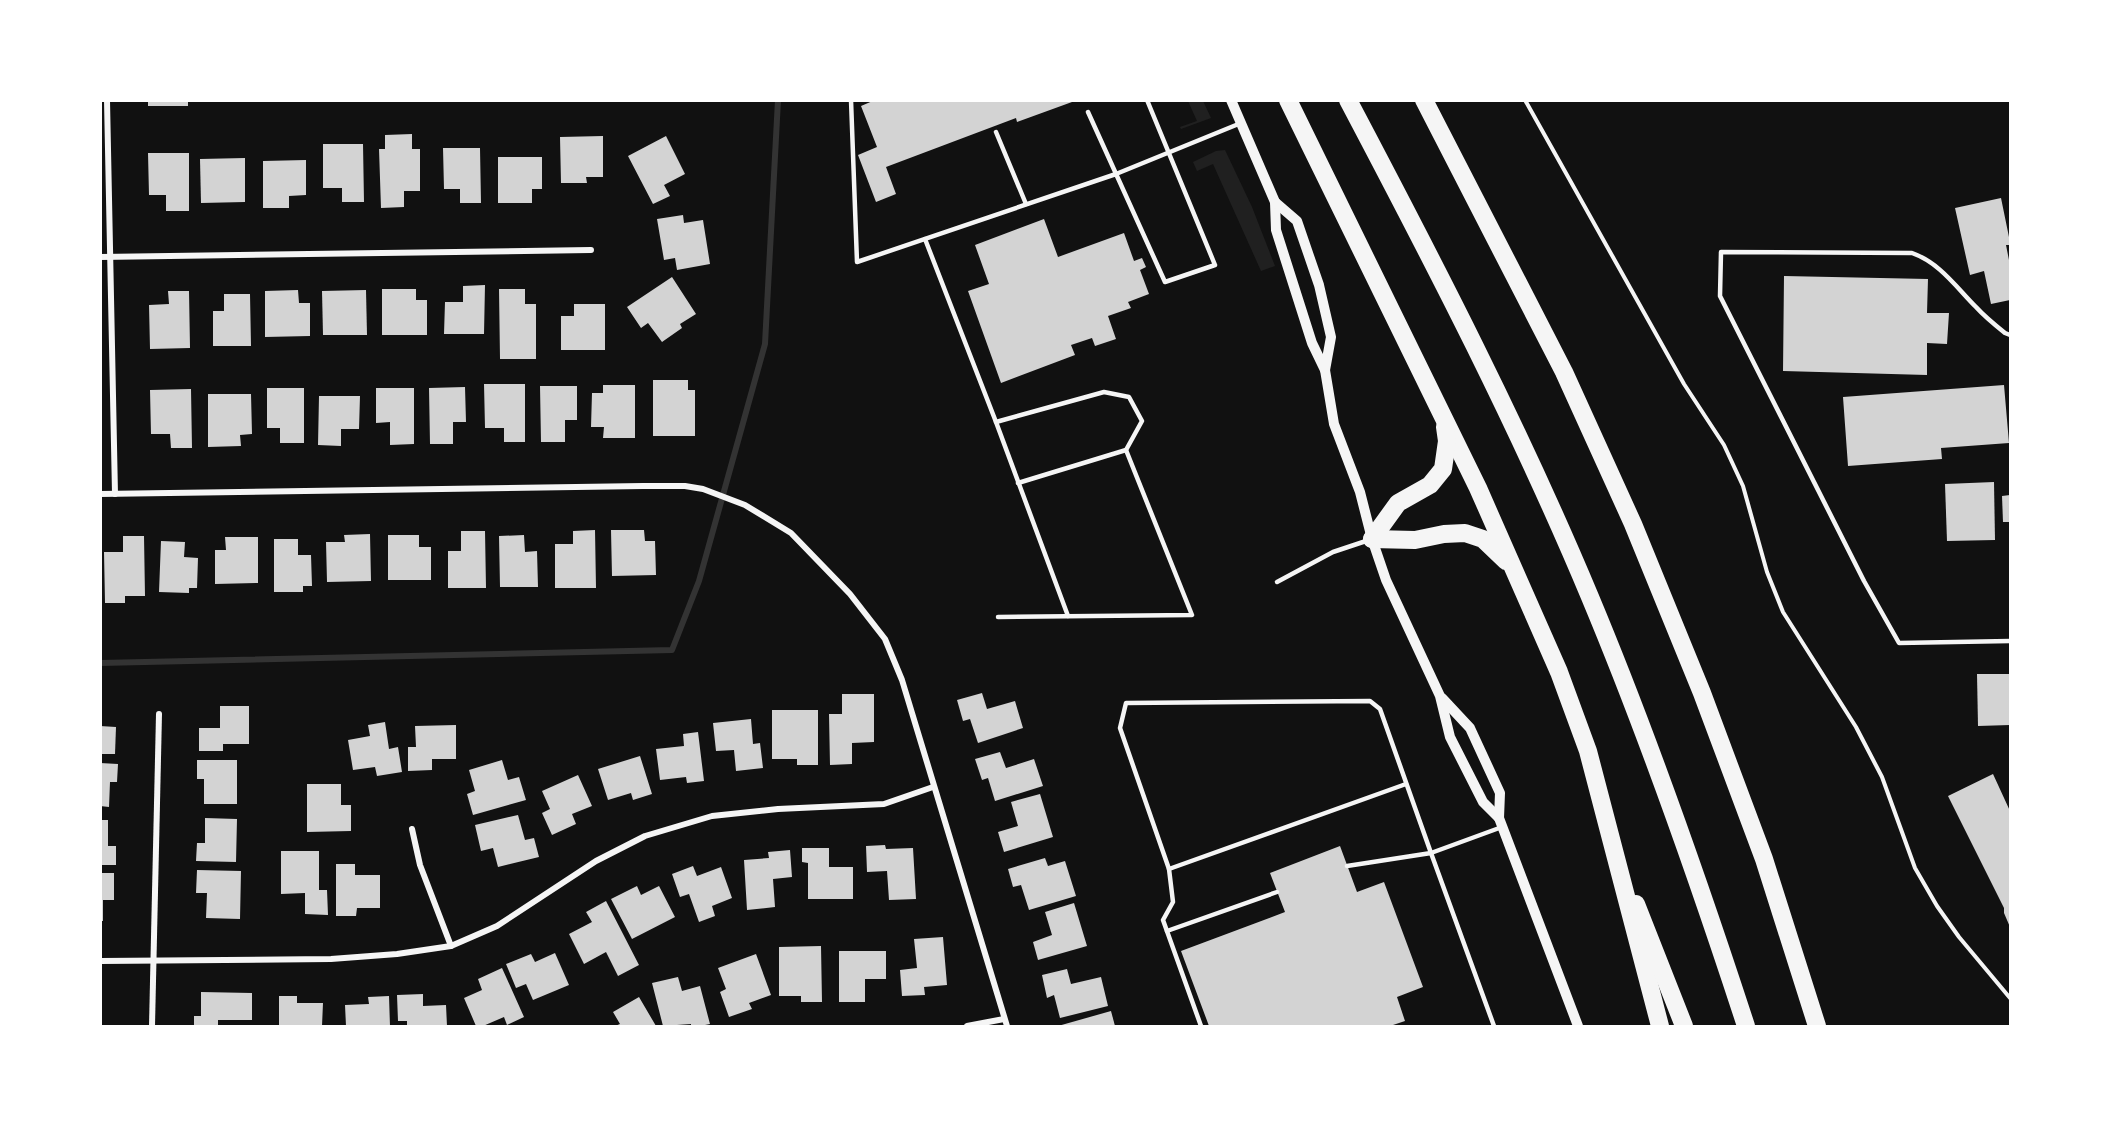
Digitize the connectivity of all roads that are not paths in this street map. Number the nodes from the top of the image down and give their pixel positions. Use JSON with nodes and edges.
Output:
{"nodes":[{"id":1,"x":107,"y":100,"type":"edge"},
{"id":2,"x":851,"y":100,"type":"edge"},
{"id":3,"x":1147,"y":100,"type":"edge"},
{"id":4,"x":1231,"y":100,"type":"edge"},
{"id":5,"x":1288,"y":100,"type":"edge"},
{"id":6,"x":1348,"y":100,"type":"edge"},
{"id":7,"x":1424,"y":100,"type":"edge"},
{"id":8,"x":1088,"y":112,"type":"dead end"},
{"id":9,"x":1241,"y":123,"type":"junction"},
{"id":10,"x":996,"y":132,"type":"dead end"},
{"id":11,"x":1169,"y":153,"type":"junction"},
{"id":12,"x":1116,"y":174,"type":"junction"},
{"id":13,"x":1275,"y":202,"type":"junction"},
{"id":14,"x":1026,"y":204,"type":"junction"},
{"id":15,"x":925,"y":239,"type":"junction"},
{"id":16,"x":591,"y":250,"type":"dead end"},
{"id":17,"x":100,"y":257,"type":"edge"},
{"id":18,"x":110,"y":257,"type":"junction"},
{"id":19,"x":2010,"y":335,"type":"edge"},
{"id":20,"x":1325,"y":370,"type":"junction"},
{"id":21,"x":1442,"y":412,"type":"junction"},
{"id":22,"x":996,"y":422,"type":"junction"},
{"id":23,"x":1126,"y":450,"type":"junction"},
{"id":24,"x":1018,"y":483,"type":"junction"},
{"id":25,"x":100,"y":494,"type":"edge"},
{"id":26,"x":115,"y":494,"type":"junction"},
{"id":27,"x":1372,"y":539,"type":"junction"},
{"id":28,"x":1514,"y":568,"type":"junction"},
{"id":29,"x":1277,"y":582,"type":"dead end"},
{"id":30,"x":1068,"y":616,"type":"junction"},
{"id":31,"x":998,"y":617,"type":"dead end"},
{"id":32,"x":2010,"y":641,"type":"edge"},
{"id":33,"x":1440,"y":696,"type":"junction"},
{"id":34,"x":159,"y":714,"type":"dead end"},
{"id":35,"x":1406,"y":784,"type":"junction"},
{"id":36,"x":933,"y":787,"type":"junction"},
{"id":37,"x":1501,"y":822,"type":"junction"},
{"id":38,"x":412,"y":829,"type":"dead end"},
{"id":39,"x":1612,"y":847,"type":"junction"},
{"id":40,"x":1431,"y":852,"type":"junction"},
{"id":41,"x":1347,"y":866,"type":"dead end"},
{"id":42,"x":1169,"y":869,"type":"junction"},
{"id":43,"x":1277,"y":892,"type":"dead end"},
{"id":44,"x":1167,"y":931,"type":"junction"},
{"id":45,"x":451,"y":945,"type":"junction"},
{"id":46,"x":152,"y":960,"type":"junction"},
{"id":47,"x":100,"y":961,"type":"edge"},
{"id":48,"x":1004,"y":1018,"type":"junction"},
{"id":49,"x":152,"y":1026,"type":"edge"},
{"id":50,"x":967,"y":1026,"type":"edge"},
{"id":51,"x":1007,"y":1026,"type":"edge"},
{"id":52,"x":1201,"y":1026,"type":"edge"},
{"id":53,"x":1494,"y":1026,"type":"edge"},
{"id":54,"x":1578,"y":1026,"type":"edge"},
{"id":55,"x":1660,"y":1026,"type":"edge"},
{"id":56,"x":1684,"y":1026,"type":"edge"},
{"id":57,"x":1746,"y":1026,"type":"edge"},
{"id":58,"x":1817,"y":1026,"type":"edge"}],
"edges":[{"from":1,"to":18,"type":"street"},
{"from":2,"to":15,"type":"lane"},
{"from":3,"to":11,"type":"lane"},
{"from":4,"to":9,"type":"street"},
{"from":5,"to":21,"type":"highway"},
{"from":6,"to":57,"type":"highway"},
{"from":7,"to":58,"type":"highway"},
{"from":8,"to":12,"type":"lane"},
{"from":9,"to":11,"type":"lane"},
{"from":9,"to":13,"type":"street"},
{"from":10,"to":14,"type":"lane"},
{"from":11,"to":12,"type":"lane"},
{"from":11,"to":12,"type":"lane"},
{"from":12,"to":14,"type":"lane"},
{"from":13,"to":20,"type":"street"},
{"from":13,"to":20,"type":"street"},
{"from":14,"to":15,"type":"lane"},
{"from":15,"to":22,"type":"lane"},
{"from":16,"to":18,"type":"street"},
{"from":17,"to":18,"type":"street"},
{"from":18,"to":26,"type":"street"},
{"from":19,"to":32,"type":"lane"},
{"from":20,"to":27,"type":"street"},
{"from":21,"to":27,"type":"highway"},
{"from":21,"to":28,"type":"highway"},
{"from":22,"to":23,"type":"lane"},
{"from":22,"to":24,"type":"lane"},
{"from":23,"to":24,"type":"lane"},
{"from":23,"to":30,"type":"lane"},
{"from":24,"to":30,"type":"lane"},
{"from":25,"to":26,"type":"street"},
{"from":26,"to":36,"type":"street"},
{"from":27,"to":28,"type":"highway"},
{"from":27,"to":29,"type":"lane"},
{"from":27,"to":33,"type":"street"},
{"from":28,"to":39,"type":"highway"},
{"from":30,"to":31,"type":"lane"},
{"from":33,"to":37,"type":"street"},
{"from":33,"to":37,"type":"street"},
{"from":34,"to":46,"type":"street"},
{"from":35,"to":40,"type":"lane"},
{"from":35,"to":42,"type":"lane"},
{"from":35,"to":42,"type":"lane"},
{"from":36,"to":45,"type":"street"},
{"from":36,"to":48,"type":"street"},
{"from":37,"to":40,"type":"lane"},
{"from":37,"to":54,"type":"street"},
{"from":38,"to":45,"type":"street"},
{"from":39,"to":55,"type":"highway"},
{"from":39,"to":56,"type":"highway"},
{"from":40,"to":41,"type":"lane"},
{"from":40,"to":53,"type":"lane"},
{"from":42,"to":44,"type":"lane"},
{"from":43,"to":44,"type":"lane"},
{"from":44,"to":52,"type":"lane"},
{"from":45,"to":46,"type":"street"},
{"from":46,"to":47,"type":"street"},
{"from":46,"to":49,"type":"street"},
{"from":48,"to":50,"type":"street"},
{"from":48,"to":51,"type":"street"}]}
